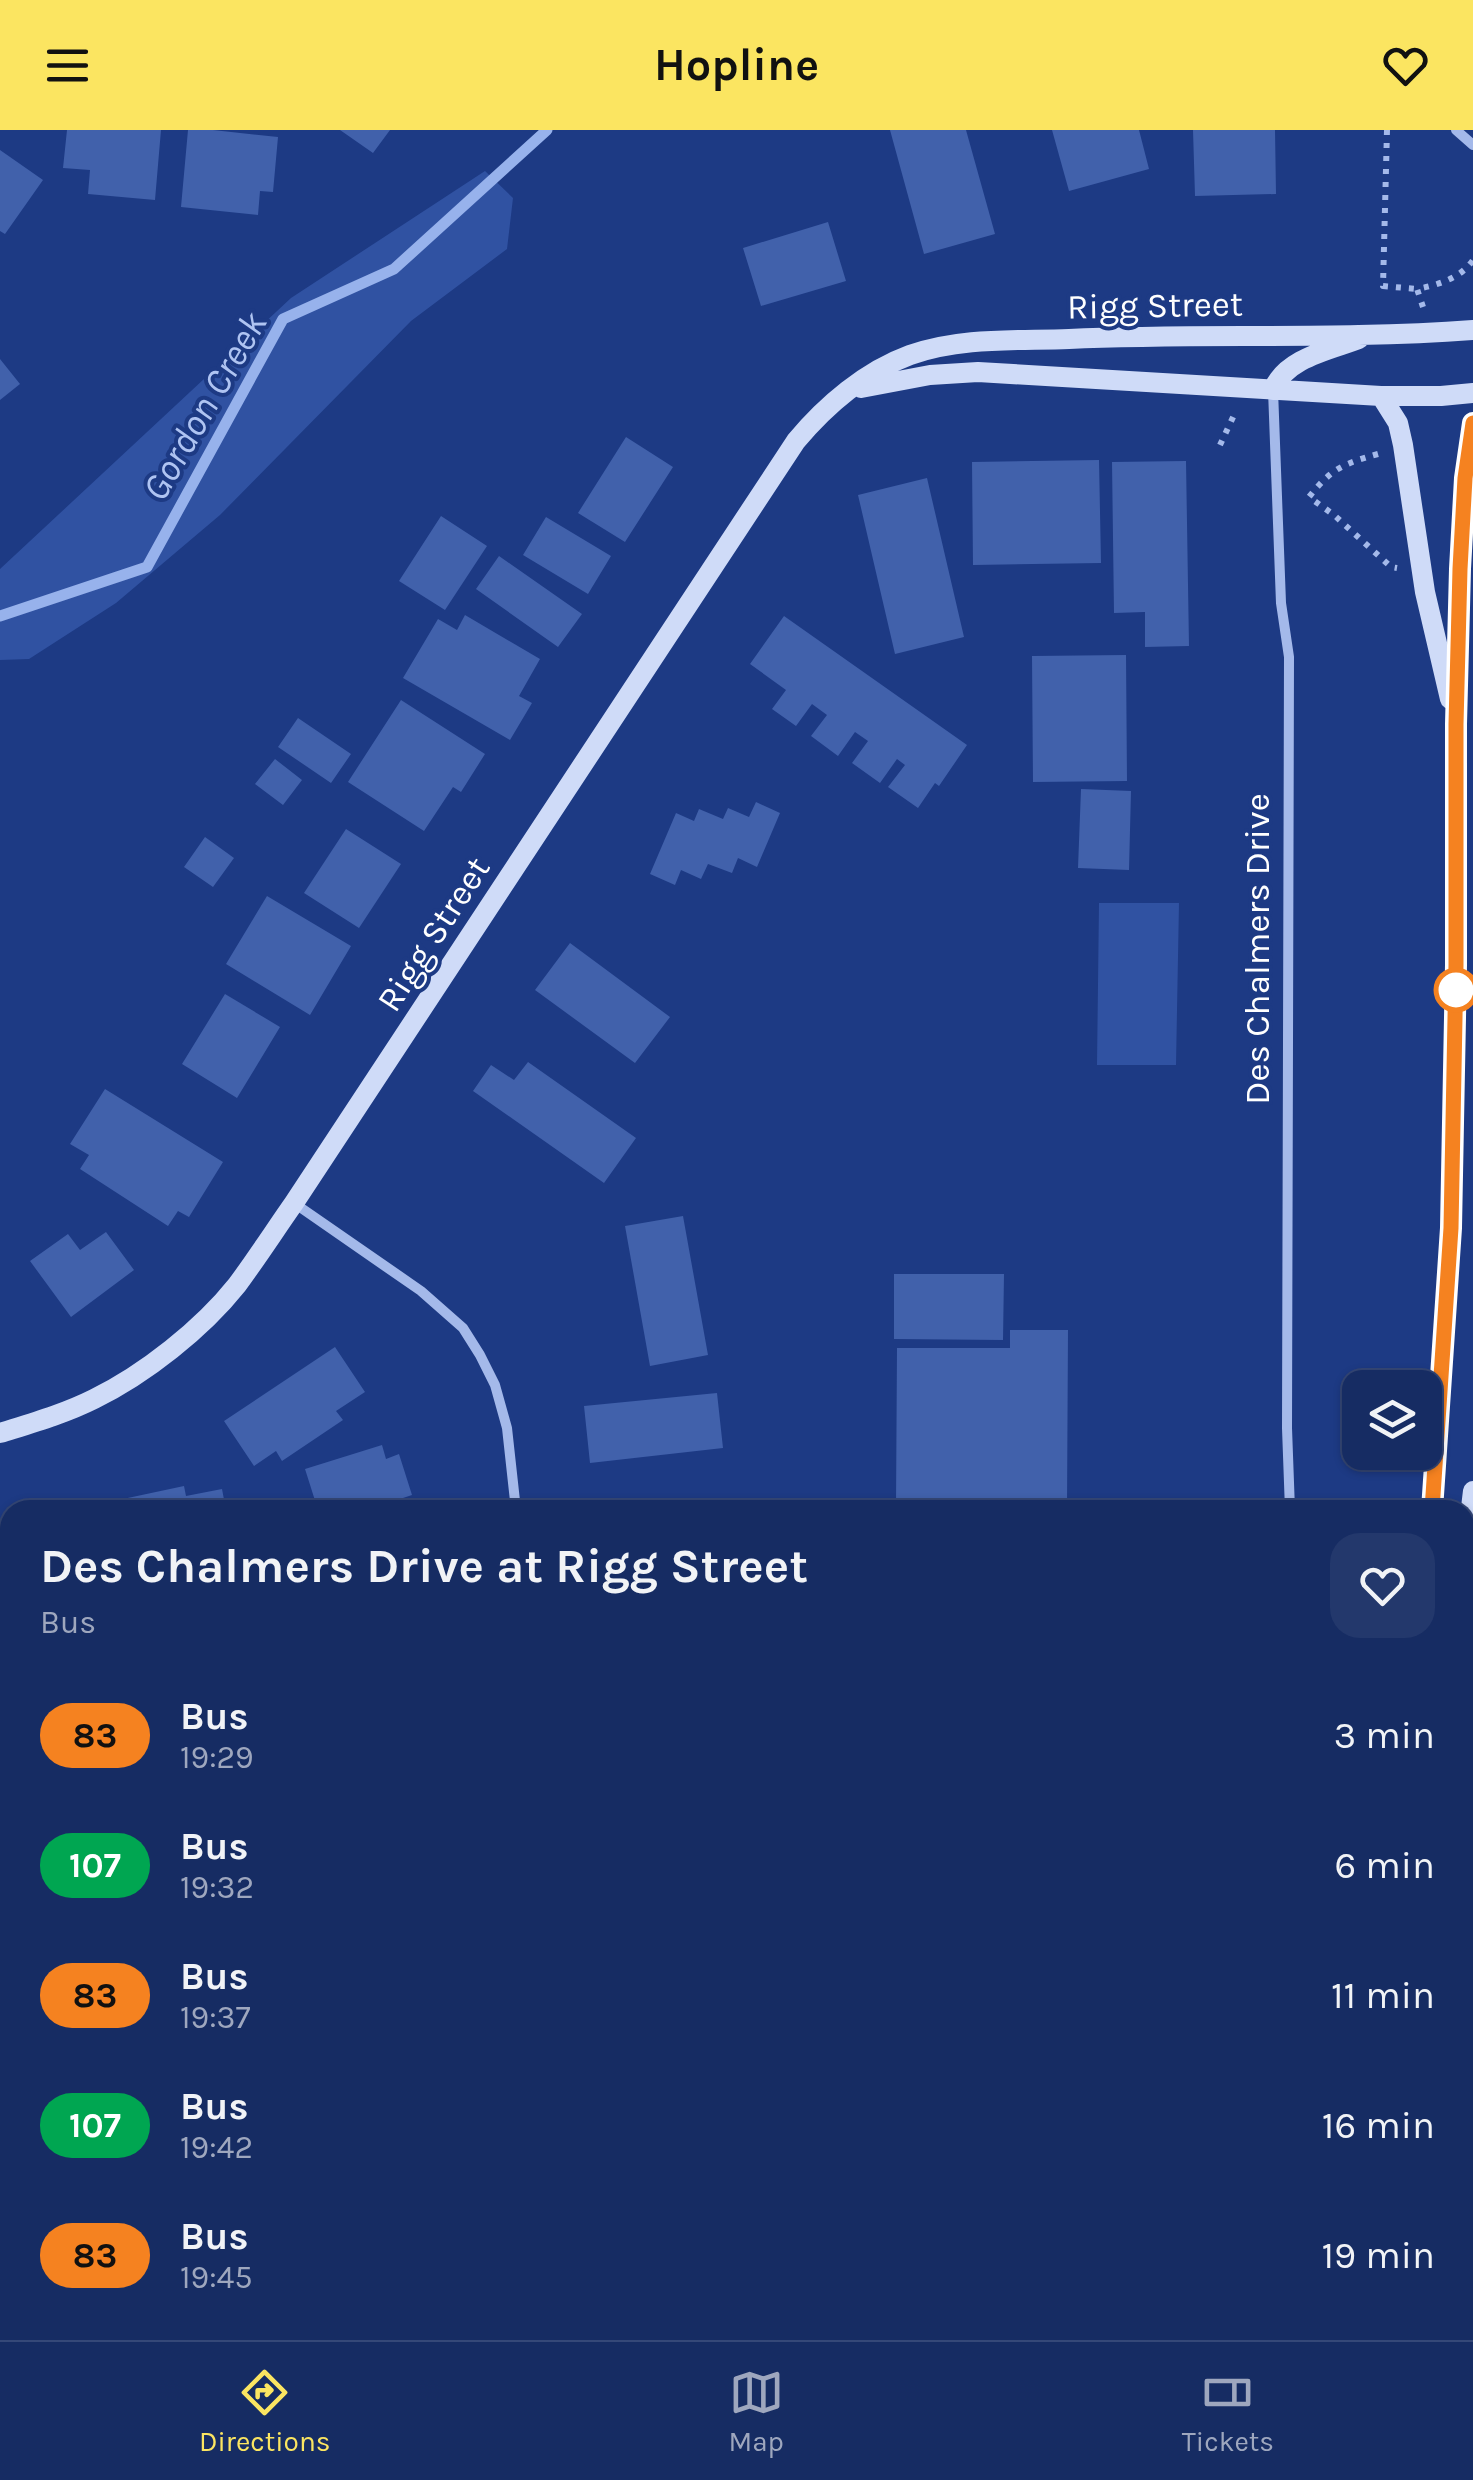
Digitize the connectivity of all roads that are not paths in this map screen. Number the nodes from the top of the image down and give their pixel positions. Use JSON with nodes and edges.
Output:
{"nodes":[{"id":1,"x":1456,"y":130,"type":"edge"},
{"id":2,"x":1473,"y":146,"type":"edge"},
{"id":3,"x":1473,"y":330,"type":"edge"},
{"id":4,"x":1372,"y":334,"type":"junction"},
{"id":5,"x":1040,"y":339,"type":"junction"},
{"id":6,"x":1040,"y":375,"type":"junction"},
{"id":7,"x":1274,"y":390,"type":"junction"},
{"id":8,"x":849,"y":391,"type":"junction"},
{"id":9,"x":1473,"y":392,"type":"edge"},
{"id":10,"x":1382,"y":396,"type":"junction"},
{"id":11,"x":1473,"y":423,"type":"edge"},
{"id":12,"x":1456,"y":724,"type":"junction"},
{"id":13,"x":294,"y":1203,"type":"junction"},
{"id":14,"x":0,"y":1432,"type":"edge"},
{"id":15,"x":515,"y":1500,"type":"edge"},
{"id":16,"x":1290,"y":1500,"type":"edge"},
{"id":17,"x":1433,"y":1500,"type":"edge"}],
"edges":[{"from":1,"to":2,"type":"street"},
{"from":3,"to":4,"type":"street","name":"Rigg Street"},
{"from":4,"to":5,"type":"street","name":"Rigg Street"},
{"from":4,"to":7,"type":"street"},
{"from":5,"to":6,"type":"street"},
{"from":5,"to":8,"type":"street","name":"Rigg Street"},
{"from":6,"to":7,"type":"street","name":"Rigg Street"},
{"from":6,"to":8,"type":"street","name":"Rigg Street"},
{"from":7,"to":10,"type":"street","name":"Rigg Street"},
{"from":7,"to":16,"type":"street","name":"Des Chalmers Drive"},
{"from":8,"to":13,"type":"street","name":"Rigg Street"},
{"from":9,"to":10,"type":"street","name":"Rigg Street"},
{"from":10,"to":12,"type":"street"},
{"from":11,"to":12,"type":"street"},
{"from":12,"to":17,"type":"street"},
{"from":13,"to":14,"type":"street","name":"Rigg Street"},
{"from":13,"to":15,"type":"street"}]}
